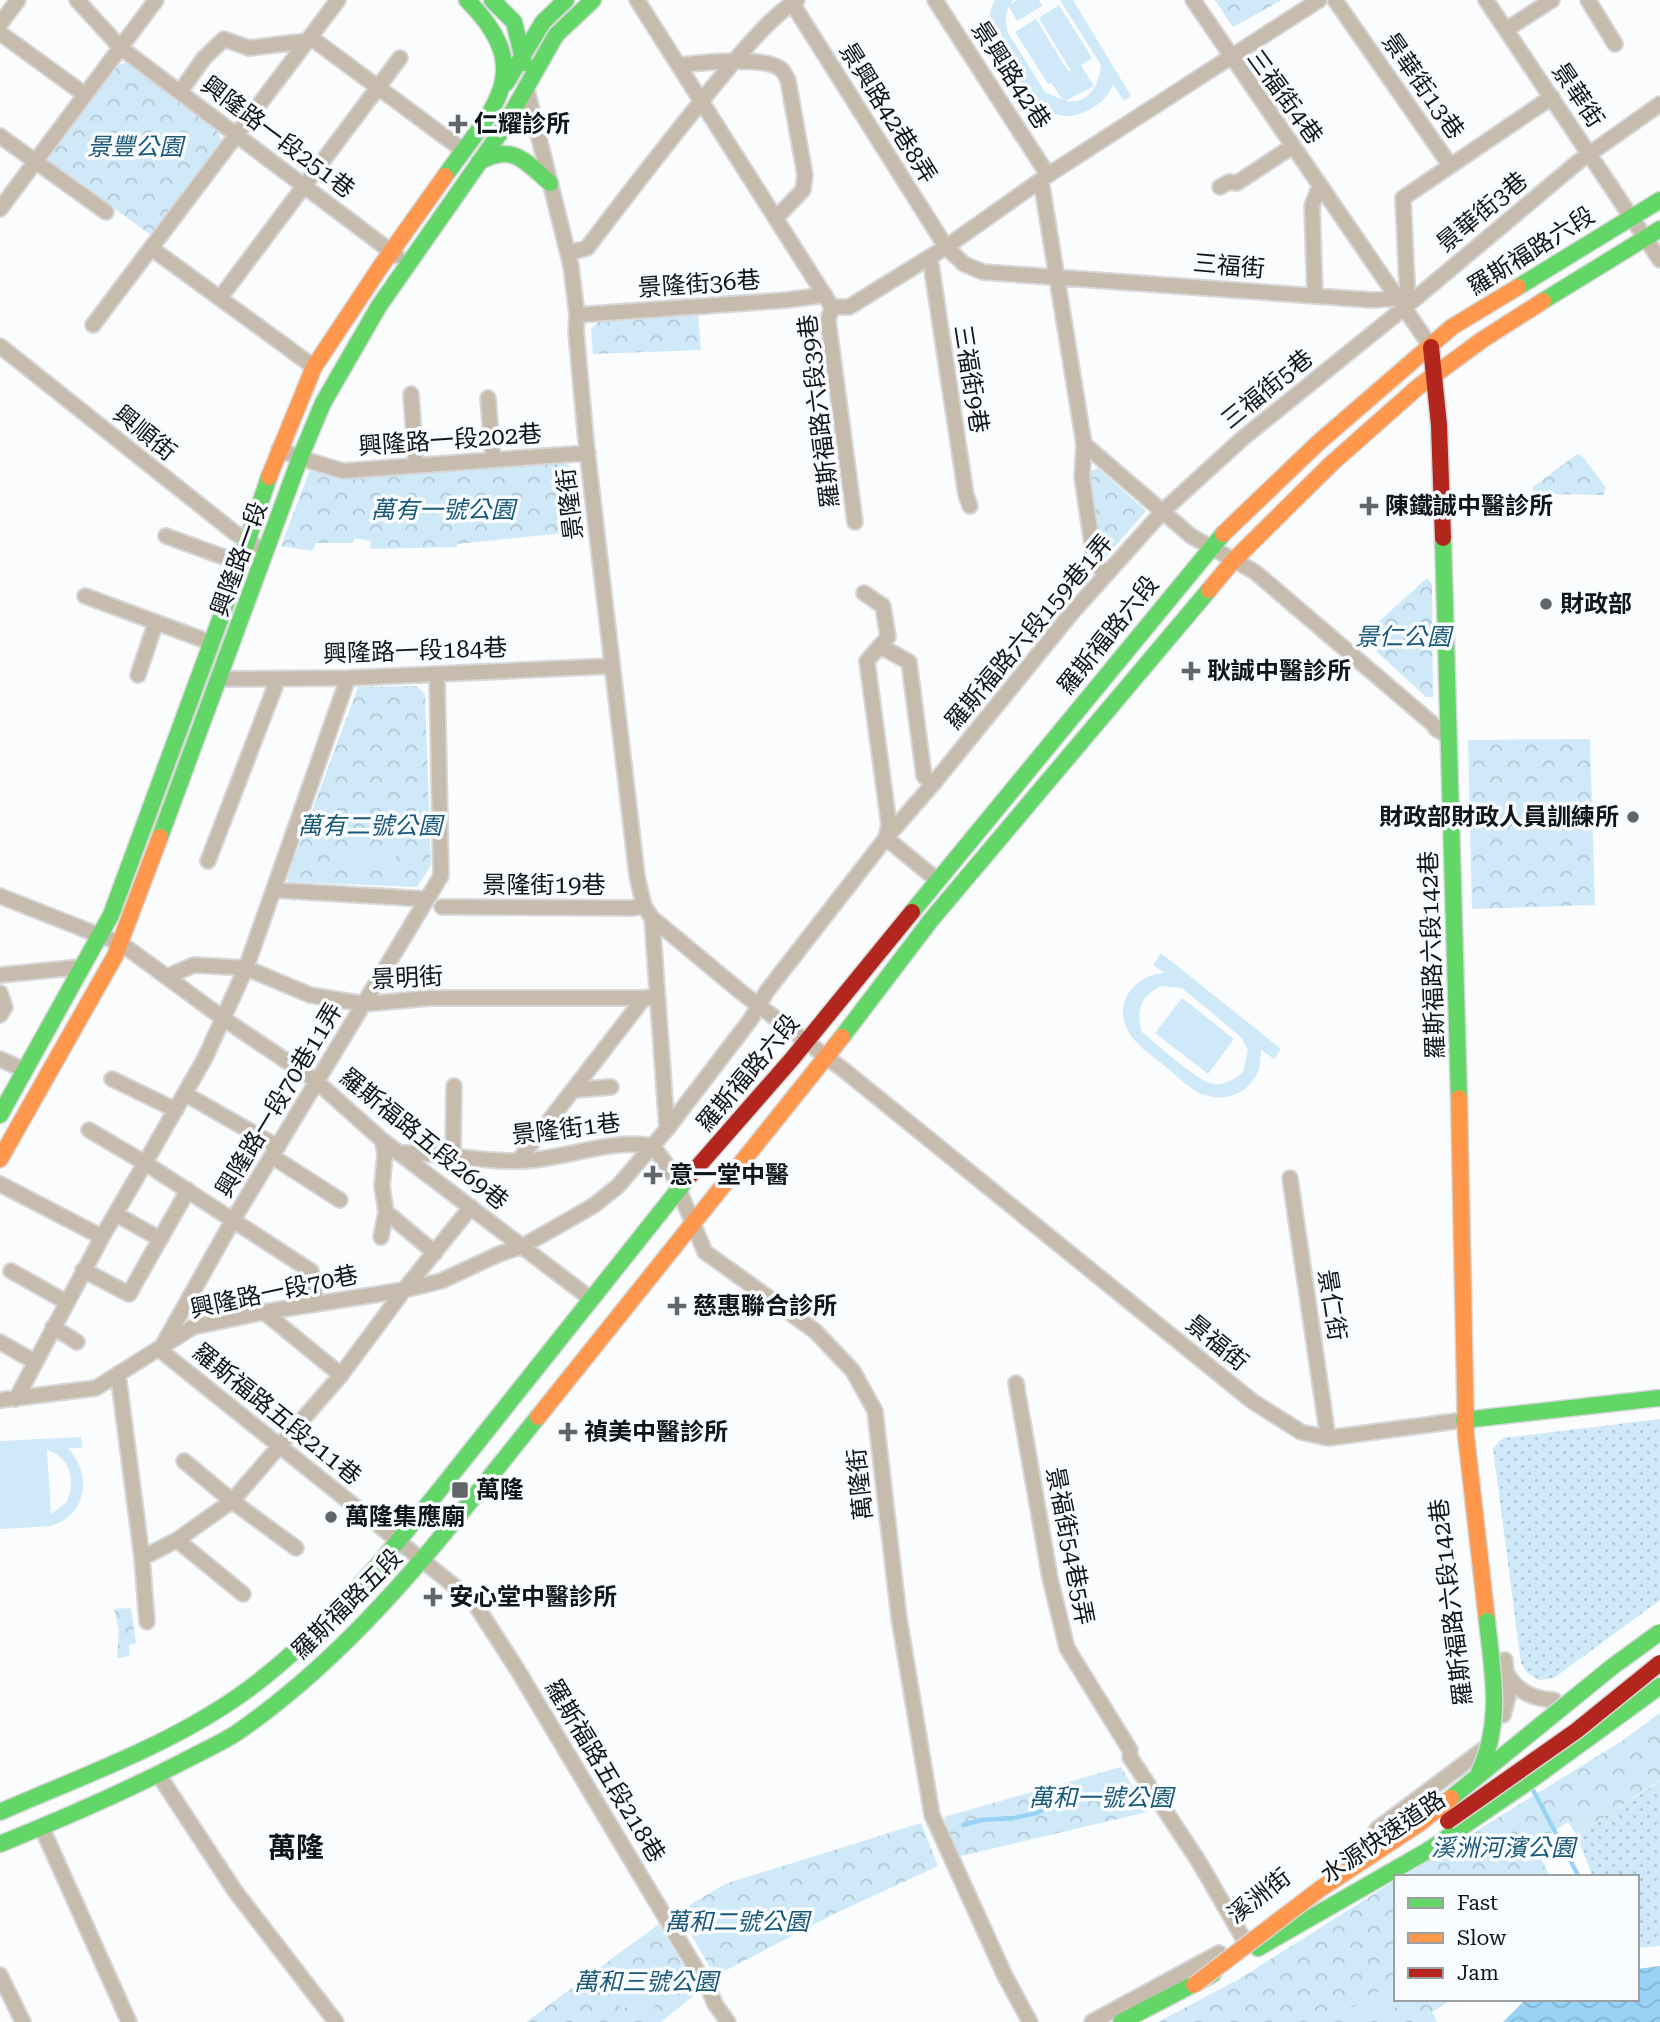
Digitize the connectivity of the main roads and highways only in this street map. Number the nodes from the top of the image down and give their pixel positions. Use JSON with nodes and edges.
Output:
{"nodes":[{"id":1,"x":467,"y":0,"type":"edge"},
{"id":2,"x":492,"y":0,"type":"edge"},
{"id":3,"x":566,"y":0,"type":"edge"},
{"id":4,"x":593,"y":0,"type":"edge"},
{"id":5,"x":515,"y":59,"type":"junction"},
{"id":6,"x":526,"y":86,"type":"junction"},
{"id":7,"x":477,"y":163,"type":"junction"},
{"id":8,"x":550,"y":183,"type":"road end"},
{"id":9,"x":1660,"y":200,"type":"edge"},
{"id":10,"x":1653,"y":233,"type":"edge"},
{"id":11,"x":1431,"y":347,"type":"junction"},
{"id":12,"x":1436,"y":373,"type":"junction"},
{"id":13,"x":0,"y":1115,"type":"edge"},
{"id":14,"x":0,"y":1159,"type":"edge"},
{"id":15,"x":678,"y":1192,"type":"joint"},
{"id":16,"x":693,"y":1225,"type":"joint"},
{"id":17,"x":1660,"y":1398,"type":"edge"},
{"id":18,"x":1465,"y":1428,"type":"junction"},
{"id":19,"x":1660,"y":1632,"type":"edge"},
{"id":20,"x":1660,"y":1663,"type":"edge"},
{"id":21,"x":1660,"y":1686,"type":"edge"},
{"id":22,"x":0,"y":1812,"type":"edge"},
{"id":23,"x":1436,"y":1829,"type":"junction"},
{"id":24,"x":0,"y":1844,"type":"edge"},
{"id":25,"x":1194,"y":1985,"type":"junction"},
{"id":26,"x":1113,"y":2022,"type":"edge"},
{"id":27,"x":1121,"y":2022,"type":"edge"}],
"edges":[{"from":1,"to":5,"type":"main road"},
{"from":2,"to":5,"type":"main road","name":"興隆路一段"},
{"from":3,"to":5,"type":"main road"},
{"from":4,"to":6,"type":"main road","name":"興隆路一段"},
{"from":5,"to":6,"type":"main road"},
{"from":5,"to":13,"type":"main road","name":"興隆路一段"},
{"from":6,"to":7,"type":"main road","name":"興隆路一段"},
{"from":7,"to":8,"type":"main road"},
{"from":7,"to":14,"type":"main road","name":"興隆路一段"},
{"from":9,"to":11,"type":"main road","name":"羅斯福路六段"},
{"from":10,"to":12,"type":"main road","name":"羅斯福路六段"},
{"from":11,"to":12,"type":"main road","name":"羅斯福路六段142巷"},
{"from":11,"to":15,"type":"main road","name":"羅斯福路六段"},
{"from":12,"to":16,"type":"main road","name":"羅斯福路六段"},
{"from":12,"to":18,"type":"main road","name":"羅斯福路六段142巷"},
{"from":15,"to":22,"type":"main road","name":"羅斯福路五段"},
{"from":16,"to":24,"type":"main road","name":"羅斯福路五段"},
{"from":17,"to":18,"type":"main road","name":"景福街"},
{"from":18,"to":23,"type":"main road","bridge":true},
{"from":19,"to":25,"type":"main road","bridge":true},
{"from":20,"to":23,"type":"main road","name":"水源快速道路","bridge":true},
{"from":21,"to":25,"type":"main road","name":"水源快速道路","bridge":true},
{"from":23,"to":26,"type":"main road","name":"水源快速道路","bridge":true},
{"from":25,"to":27,"type":"main road","name":"水源快速道路"}]}
